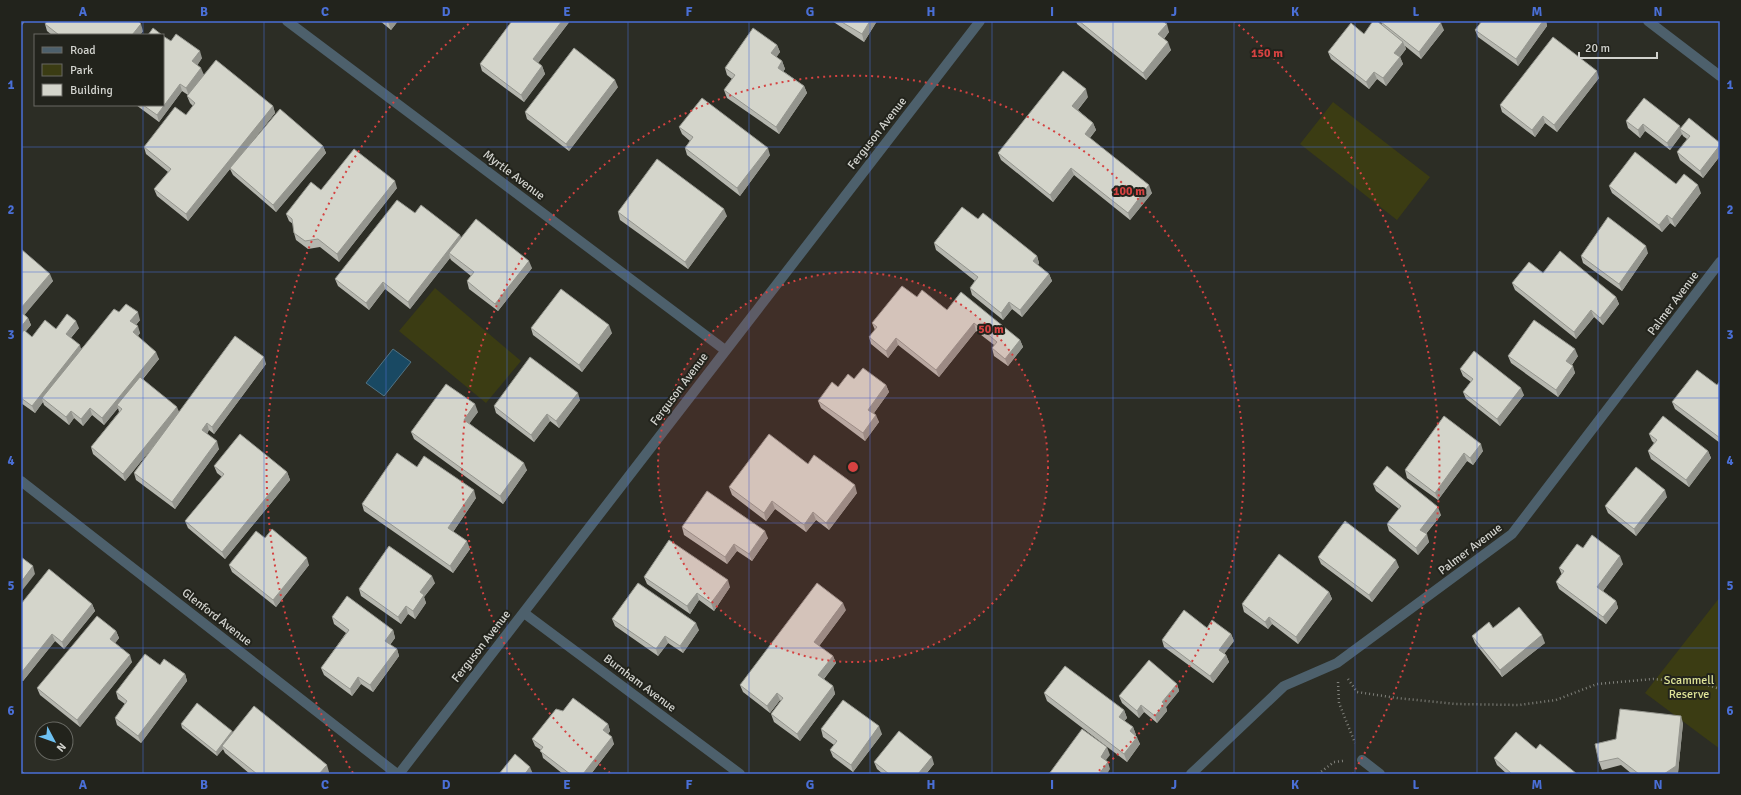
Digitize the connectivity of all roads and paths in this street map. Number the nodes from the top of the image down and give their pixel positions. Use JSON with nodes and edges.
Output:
{"nodes":[{"id":1,"x":287,"y":21,"type":"edge"},
{"id":2,"x":980,"y":21,"type":"edge"},
{"id":3,"x":1648,"y":21,"type":"edge"},
{"id":4,"x":1720,"y":76,"type":"edge"},
{"id":5,"x":1720,"y":262,"type":"edge"},
{"id":6,"x":725,"y":350,"type":"junction"},
{"id":7,"x":21,"y":481,"type":"edge"},
{"id":8,"x":524,"y":613,"type":"junction"},
{"id":9,"x":1337,"y":663,"type":"junction"},
{"id":10,"x":1720,"y":689,"type":"edge"},
{"id":11,"x":1339,"y":703,"type":"dead end"},
{"id":12,"x":1362,"y":760,"type":"junction"},
{"id":13,"x":398,"y":774,"type":"edge"},
{"id":14,"x":740,"y":774,"type":"edge"},
{"id":15,"x":1191,"y":774,"type":"edge"},
{"id":16,"x":1318,"y":774,"type":"edge"},
{"id":17,"x":1380,"y":774,"type":"edge"}],
"edges":[{"from":1,"to":6,"type":"street","name":"Myrtle Avenue"},
{"from":2,"to":6,"type":"street","name":"Ferguson Avenue"},
{"from":3,"to":4,"type":"street"},
{"from":5,"to":9,"type":"street","name":"Palmer Avenue"},
{"from":6,"to":8,"type":"street","name":"Ferguson Avenue"},
{"from":7,"to":13,"type":"street","name":"Glenford Avenue"},
{"from":8,"to":13,"type":"street","name":"Ferguson Avenue"},
{"from":8,"to":14,"type":"street","name":"Burnham Avenue"},
{"from":9,"to":10,"type":"path"},
{"from":9,"to":15,"type":"street","name":"Palmer Avenue"},
{"from":11,"to":12,"type":"path"},
{"from":12,"to":16,"type":"path"},
{"from":12,"to":17,"type":"street"}]}
